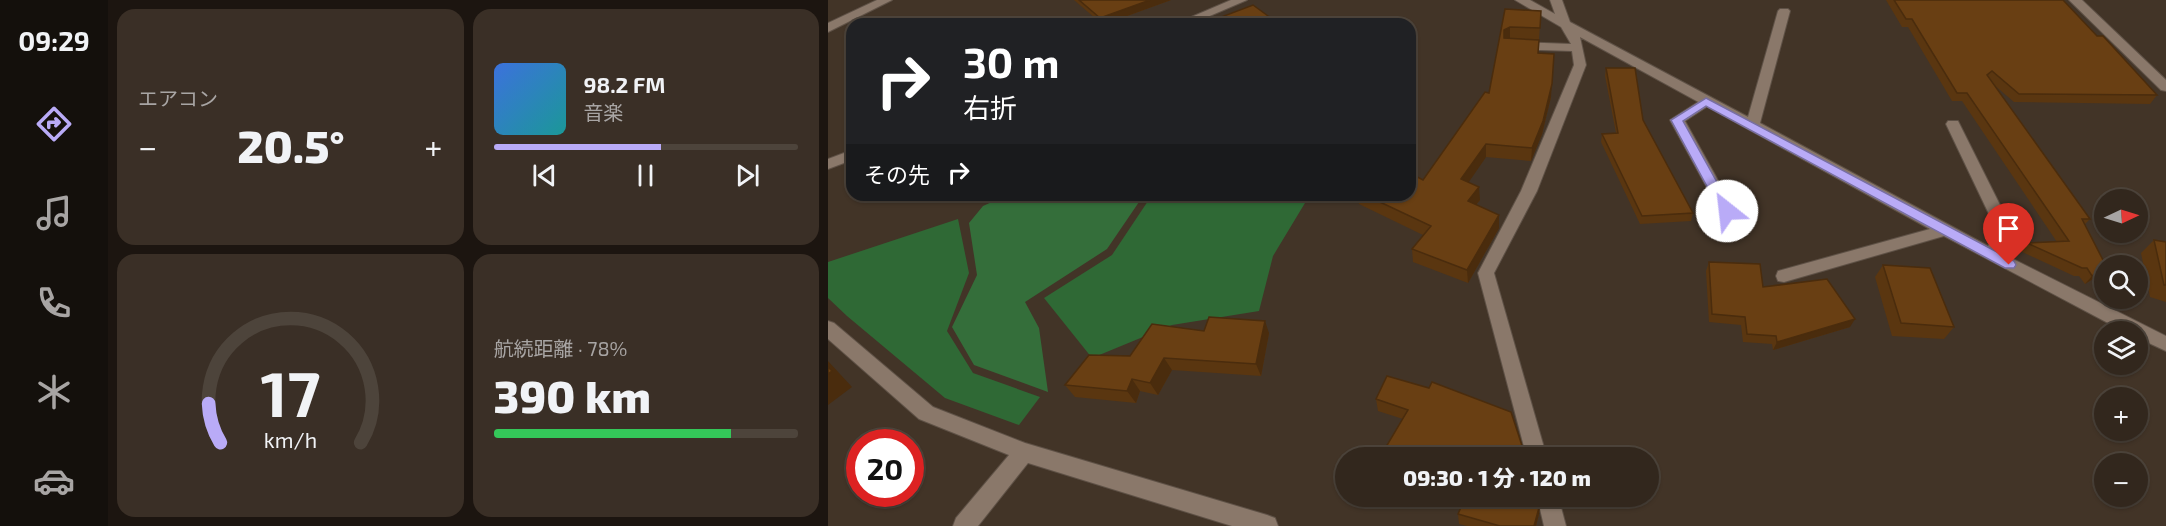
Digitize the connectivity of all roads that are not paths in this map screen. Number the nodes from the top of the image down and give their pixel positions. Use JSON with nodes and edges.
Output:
{"nodes":[{"id":1,"x":886,"y":0,"type":"edge"},
{"id":2,"x":1521,"y":0,"type":"edge"},
{"id":3,"x":1556,"y":0,"type":"edge"},
{"id":4,"x":2075,"y":0,"type":"edge"},
{"id":5,"x":1236,"y":1,"type":"edge"},
{"id":6,"x":1784,"y":11,"type":"dead end"},
{"id":7,"x":849,"y":18,"type":"edge"},
{"id":8,"x":1195,"y":18,"type":"edge"},
{"id":9,"x":846,"y":19,"type":"edge"},
{"id":10,"x":1564,"y":22,"type":"junction"},
{"id":11,"x":828,"y":28,"type":"edge"},
{"id":12,"x":1510,"y":46,"type":"edge"},
{"id":13,"x":1578,"y":48,"type":"junction"},
{"id":14,"x":2166,"y":86,"type":"edge"},
{"id":15,"x":1706,"y":101,"type":"junction"},
{"id":16,"x":1953,"y":124,"type":"dead end"},
{"id":17,"x":1752,"y":126,"type":"junction"},
{"id":18,"x":846,"y":157,"type":"edge"},
{"id":19,"x":828,"y":164,"type":"edge"},
{"id":20,"x":1727,"y":211,"type":"dead end"},
{"id":21,"x":1946,"y":231,"type":"junction"},
{"id":22,"x":1991,"y":255,"type":"junction"},
{"id":23,"x":1784,"y":276,"type":"dead end"},
{"id":24,"x":828,"y":328,"type":"edge"},
{"id":25,"x":2166,"y":344,"type":"edge"},
{"id":26,"x":1534,"y":447,"type":"edge"},
{"id":27,"x":1024,"y":452,"type":"junction"},
{"id":28,"x":1550,"y":507,"type":"edge"},
{"id":29,"x":964,"y":526,"type":"edge"},
{"id":30,"x":1267,"y":526,"type":"edge"},
{"id":31,"x":1555,"y":526,"type":"edge"}],
"edges":[{"from":1,"to":7,"type":"street"},
{"from":2,"to":10,"type":"street"},
{"from":3,"to":10,"type":"street"},
{"from":4,"to":14,"type":"street"},
{"from":5,"to":8,"type":"street"},
{"from":6,"to":17,"type":"street"},
{"from":9,"to":11,"type":"street"},
{"from":10,"to":13,"type":"street"},
{"from":10,"to":15,"type":"street"},
{"from":12,"to":13,"type":"street"},
{"from":13,"to":26,"type":"street"},
{"from":15,"to":17,"type":"street"},
{"from":15,"to":20,"type":"street"},
{"from":16,"to":22,"type":"street"},
{"from":17,"to":21,"type":"street"},
{"from":18,"to":19,"type":"street"},
{"from":21,"to":22,"type":"street"},
{"from":21,"to":23,"type":"street"},
{"from":22,"to":25,"type":"street"},
{"from":24,"to":27,"type":"street"},
{"from":27,"to":29,"type":"street"},
{"from":27,"to":30,"type":"street"},
{"from":28,"to":31,"type":"street"}]}
